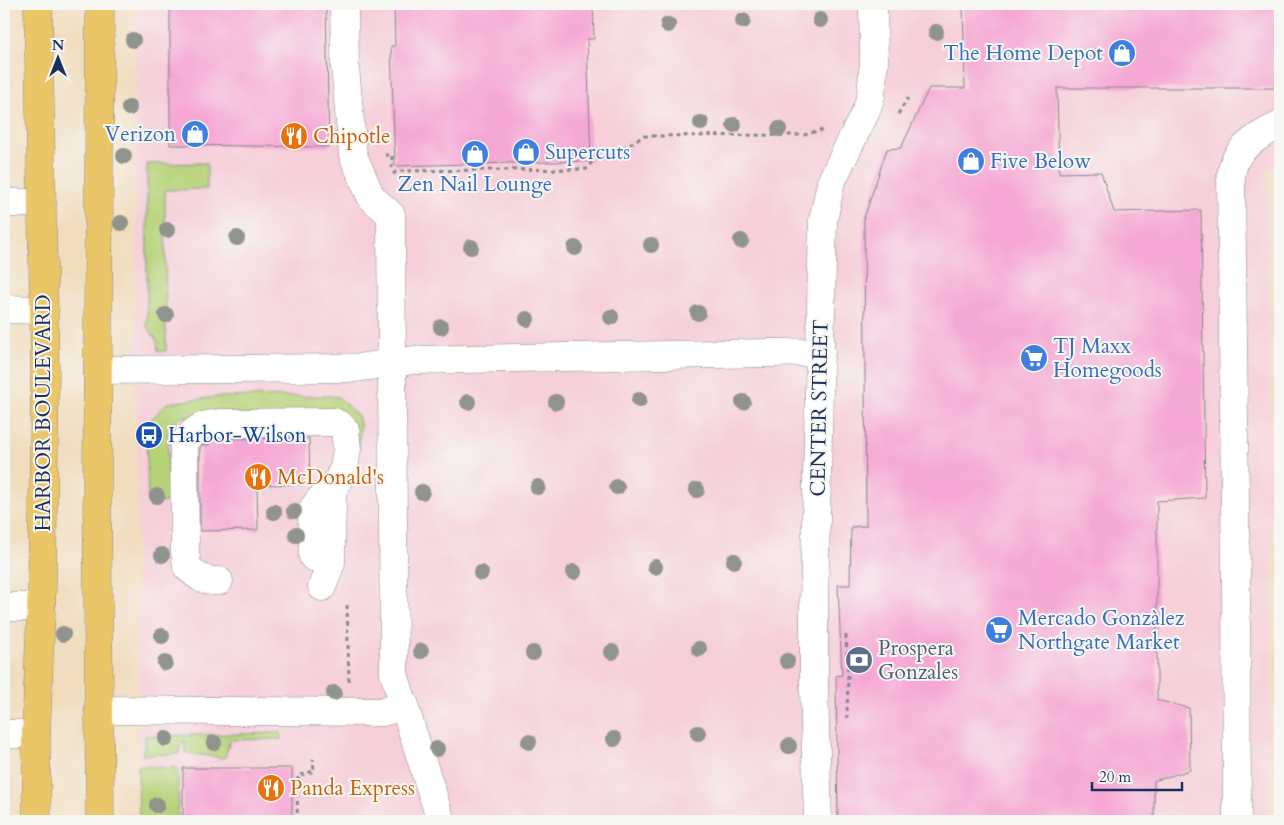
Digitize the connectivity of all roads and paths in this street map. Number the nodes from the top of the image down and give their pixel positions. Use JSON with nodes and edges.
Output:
{"nodes":[{"id":1,"x":38,"y":4,"type":"edge"},
{"id":2,"x":100,"y":4,"type":"edge"},
{"id":3,"x":344,"y":4,"type":"edge"},
{"id":4,"x":874,"y":4,"type":"edge"},
{"id":5,"x":908,"y":98,"type":"dead end"},
{"id":6,"x":898,"y":114,"type":"dead end"},
{"id":7,"x":1280,"y":125,"type":"edge"},
{"id":8,"x":826,"y":133,"type":"dead end"},
{"id":9,"x":393,"y":175,"type":"dead end"},
{"id":10,"x":4,"y":203,"type":"edge"},
{"id":11,"x":42,"y":203,"type":"junction"},
{"id":12,"x":4,"y":309,"type":"edge"},
{"id":13,"x":44,"y":310,"type":"junction"},
{"id":14,"x":821,"y":352,"type":"junction"},
{"id":15,"x":392,"y":363,"type":"junction"},
{"id":16,"x":99,"y":370,"type":"junction"},
{"id":17,"x":219,"y":581,"type":"dead end"},
{"id":18,"x":322,"y":587,"type":"dead end"},
{"id":19,"x":347,"y":605,"type":"dead end"},
{"id":20,"x":4,"y":607,"type":"edge"},
{"id":21,"x":41,"y":607,"type":"junction"},
{"id":22,"x":845,"y":629,"type":"dead end"},
{"id":23,"x":349,"y":684,"type":"dead end"},
{"id":24,"x":405,"y":705,"type":"junction"},
{"id":25,"x":99,"y":710,"type":"junction"},
{"id":26,"x":846,"y":723,"type":"dead end"},
{"id":27,"x":4,"y":734,"type":"edge"},
{"id":28,"x":36,"y":734,"type":"junction"},
{"id":29,"x":313,"y":758,"type":"dead end"},
{"id":30,"x":37,"y":821,"type":"edge"},
{"id":31,"x":100,"y":821,"type":"edge"},
{"id":32,"x":297,"y":821,"type":"edge"},
{"id":33,"x":441,"y":821,"type":"edge"},
{"id":34,"x":818,"y":821,"type":"edge"},
{"id":35,"x":1237,"y":821,"type":"edge"}],
"edges":[{"from":1,"to":11,"type":"main road","name":"HARBOR BOULEVARD"},
{"from":2,"to":16,"type":"main road"},
{"from":3,"to":15,"type":"lane"},
{"from":4,"to":14,"type":"lane","name":"CENTER STREET"},
{"from":5,"to":6,"type":"path"},
{"from":7,"to":35,"type":"lane"},
{"from":8,"to":9,"type":"path"},
{"from":10,"to":11,"type":"lane"},
{"from":11,"to":13,"type":"main road","name":"HARBOR BOULEVARD"},
{"from":12,"to":13,"type":"lane"},
{"from":13,"to":21,"type":"main road","name":"HARBOR BOULEVARD"},
{"from":14,"to":15,"type":"lane"},
{"from":14,"to":34,"type":"lane","name":"CENTER STREET"},
{"from":15,"to":16,"type":"lane"},
{"from":15,"to":24,"type":"lane"},
{"from":16,"to":25,"type":"main road"},
{"from":17,"to":18,"type":"lane"},
{"from":19,"to":23,"type":"path"},
{"from":20,"to":21,"type":"lane"},
{"from":21,"to":28,"type":"main road","name":"HARBOR BOULEVARD"},
{"from":22,"to":26,"type":"path"},
{"from":24,"to":25,"type":"lane"},
{"from":24,"to":33,"type":"lane"},
{"from":25,"to":31,"type":"main road"},
{"from":27,"to":28,"type":"lane"},
{"from":28,"to":30,"type":"main road","name":"HARBOR BOULEVARD"},
{"from":29,"to":32,"type":"path"}]}
